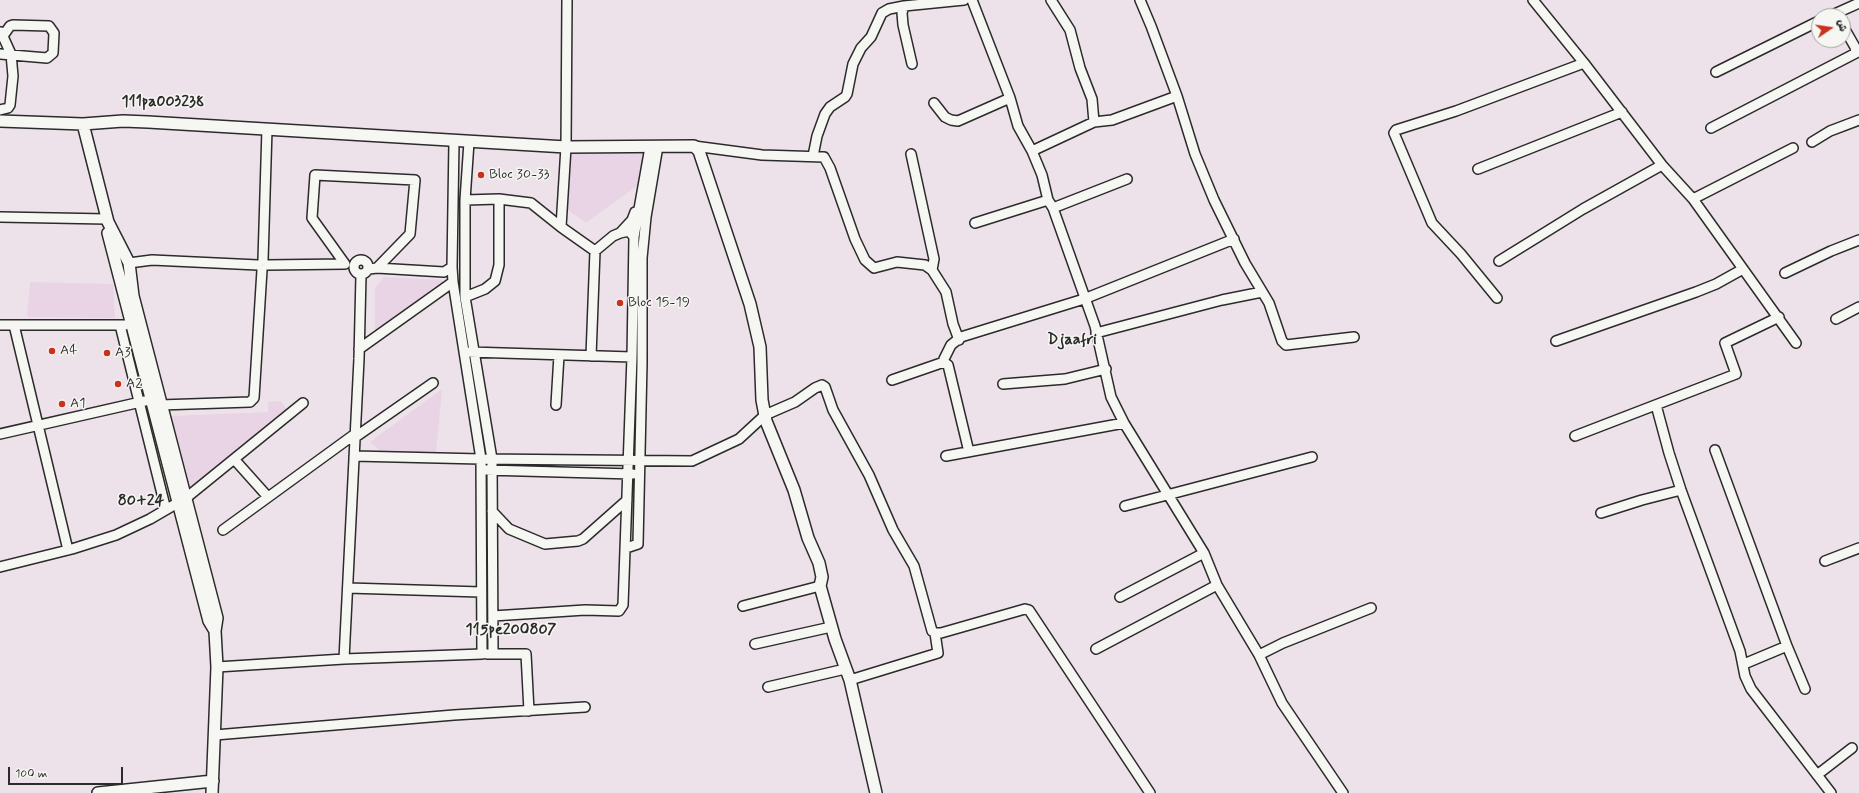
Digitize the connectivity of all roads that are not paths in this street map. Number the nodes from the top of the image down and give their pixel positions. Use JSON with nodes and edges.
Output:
{"nodes":[{"id":1,"x":567,"y":0,"type":"edge"},
{"id":2,"x":960,"y":0,"type":"edge"},
{"id":3,"x":972,"y":0,"type":"edge"},
{"id":4,"x":1051,"y":0,"type":"edge"},
{"id":5,"x":1140,"y":0,"type":"edge"},
{"id":6,"x":1534,"y":0,"type":"edge"},
{"id":7,"x":1859,"y":3,"type":"edge"},
{"id":8,"x":904,"y":6,"type":"junction"},
{"id":9,"x":1849,"y":8,"type":"edge"},
{"id":10,"x":1811,"y":25,"type":"edge"},
{"id":11,"x":2,"y":33,"type":"edge"},
{"id":12,"x":1851,"y":40,"type":"edge"},
{"id":13,"x":0,"y":54,"type":"edge"},
{"id":14,"x":12,"y":54,"type":"junction"},
{"id":15,"x":1584,"y":62,"type":"junction"},
{"id":16,"x":912,"y":64,"type":"dead end"},
{"id":17,"x":1716,"y":72,"type":"dead end"},
{"id":18,"x":1177,"y":96,"type":"junction"},
{"id":19,"x":1010,"y":98,"type":"junction"},
{"id":20,"x":934,"y":103,"type":"dead end"},
{"id":21,"x":0,"y":110,"type":"edge"},
{"id":22,"x":1622,"y":112,"type":"junction"},
{"id":23,"x":1859,"y":120,"type":"edge"},
{"id":24,"x":0,"y":121,"type":"edge"},
{"id":25,"x":1094,"y":122,"type":"junction"},
{"id":26,"x":83,"y":124,"type":"junction"},
{"id":27,"x":1711,"y":128,"type":"dead end"},
{"id":28,"x":267,"y":130,"type":"junction"},
{"id":29,"x":454,"y":141,"type":"junction"},
{"id":30,"x":469,"y":142,"type":"junction"},
{"id":31,"x":1812,"y":142,"type":"dead end"},
{"id":32,"x":654,"y":146,"type":"junction"},
{"id":33,"x":694,"y":146,"type":"junction"},
{"id":34,"x":566,"y":147,"type":"junction"},
{"id":35,"x":1793,"y":148,"type":"dead end"},
{"id":36,"x":1032,"y":151,"type":"junction"},
{"id":37,"x":911,"y":154,"type":"dead end"},
{"id":38,"x":813,"y":156,"type":"junction"},
{"id":39,"x":1662,"y":165,"type":"junction"},
{"id":40,"x":1478,"y":169,"type":"dead end"},
{"id":41,"x":1127,"y":179,"type":"dead end"},
{"id":42,"x":641,"y":195,"type":"junction"},
{"id":43,"x":499,"y":199,"type":"junction"},
{"id":44,"x":1693,"y":199,"type":"junction"},
{"id":45,"x":465,"y":200,"type":"junction"},
{"id":46,"x":1048,"y":200,"type":"junction"},
{"id":47,"x":1053,"y":208,"type":"junction"},
{"id":48,"x":0,"y":217,"type":"edge"},
{"id":49,"x":107,"y":221,"type":"junction"},
{"id":50,"x":975,"y":223,"type":"dead end"},
{"id":51,"x":561,"y":228,"type":"junction"},
{"id":52,"x":620,"y":233,"type":"junction"},
{"id":53,"x":634,"y":237,"type":"junction"},
{"id":54,"x":1234,"y":239,"type":"junction"},
{"id":55,"x":1859,"y":240,"type":"edge"},
{"id":56,"x":596,"y":251,"type":"junction"},
{"id":57,"x":119,"y":254,"type":"junction"},
{"id":58,"x":1499,"y":261,"type":"dead end"},
{"id":59,"x":263,"y":265,"type":"junction"},
{"id":60,"x":350,"y":265,"type":"junction"},
{"id":61,"x":130,"y":266,"type":"junction"},
{"id":62,"x":452,"y":267,"type":"junction"},
{"id":63,"x":1743,"y":269,"type":"junction"},
{"id":64,"x":932,"y":270,"type":"junction"},
{"id":65,"x":369,"y":271,"type":"junction"},
{"id":66,"x":118,"y":272,"type":"junction"},
{"id":67,"x":1785,"y":274,"type":"dead end"},
{"id":68,"x":453,"y":282,"type":"junction"},
{"id":69,"x":1262,"y":292,"type":"junction"},
{"id":70,"x":465,"y":297,"type":"junction"},
{"id":71,"x":1084,"y":298,"type":"junction"},
{"id":72,"x":1497,"y":298,"type":"dead end"},
{"id":73,"x":1859,"y":307,"type":"edge"},
{"id":74,"x":1779,"y":318,"type":"junction"},
{"id":75,"x":1836,"y":319,"type":"dead end"},
{"id":76,"x":130,"y":324,"type":"junction"},
{"id":77,"x":0,"y":325,"type":"edge"},
{"id":78,"x":14,"y":325,"type":"junction"},
{"id":79,"x":1096,"y":333,"type":"junction"},
{"id":80,"x":1354,"y":337,"type":"dead end"},
{"id":81,"x":959,"y":340,"type":"junction"},
{"id":82,"x":1556,"y":341,"type":"dead end"},
{"id":83,"x":1796,"y":343,"type":"dead end"},
{"id":84,"x":360,"y":349,"type":"junction"},
{"id":85,"x":465,"y":352,"type":"junction"},
{"id":86,"x":475,"y":353,"type":"junction"},
{"id":87,"x":558,"y":355,"type":"junction"},
{"id":88,"x":592,"y":356,"type":"junction"},
{"id":89,"x":632,"y":357,"type":"junction"},
{"id":90,"x":944,"y":362,"type":"junction"},
{"id":91,"x":1106,"y":369,"type":"junction"},
{"id":92,"x":892,"y":380,"type":"dead end"},
{"id":93,"x":433,"y":383,"type":"dead end"},
{"id":94,"x":1003,"y":384,"type":"dead end"},
{"id":95,"x":145,"y":401,"type":"junction"},
{"id":96,"x":303,"y":403,"type":"dead end"},
{"id":97,"x":160,"y":405,"type":"junction"},
{"id":98,"x":1656,"y":405,"type":"junction"},
{"id":99,"x":556,"y":406,"type":"dead end"},
{"id":100,"x":765,"y":416,"type":"junction"},
{"id":101,"x":1124,"y":423,"type":"junction"},
{"id":102,"x":39,"y":424,"type":"junction"},
{"id":103,"x":0,"y":434,"type":"edge"},
{"id":104,"x":354,"y":436,"type":"junction"},
{"id":105,"x":1575,"y":436,"type":"dead end"},
{"id":106,"x":1715,"y":450,"type":"dead end"},
{"id":107,"x":969,"y":452,"type":"junction"},
{"id":108,"x":354,"y":456,"type":"junction"},
{"id":109,"x":946,"y":456,"type":"dead end"},
{"id":110,"x":1312,"y":457,"type":"dead end"},
{"id":111,"x":234,"y":459,"type":"junction"},
{"id":112,"x":481,"y":459,"type":"junction"},
{"id":113,"x":492,"y":459,"type":"junction"},
{"id":114,"x":628,"y":461,"type":"junction"},
{"id":115,"x":640,"y":461,"type":"junction"},
{"id":116,"x":481,"y":470,"type":"junction"},
{"id":117,"x":492,"y":470,"type":"junction"},
{"id":118,"x":628,"y":473,"type":"junction"},
{"id":119,"x":639,"y":474,"type":"junction"},
{"id":120,"x":1681,"y":490,"type":"junction"},
{"id":121,"x":1168,"y":494,"type":"junction"},
{"id":122,"x":268,"y":497,"type":"junction"},
{"id":123,"x":182,"y":500,"type":"junction"},
{"id":124,"x":627,"y":500,"type":"junction"},
{"id":125,"x":1125,"y":506,"type":"dead end"},
{"id":126,"x":166,"y":510,"type":"junction"},
{"id":127,"x":492,"y":511,"type":"junction"},
{"id":128,"x":1601,"y":513,"type":"dead end"},
{"id":129,"x":223,"y":530,"type":"dead end"},
{"id":130,"x":626,"y":548,"type":"junction"},
{"id":131,"x":1859,"y":548,"type":"edge"},
{"id":132,"x":68,"y":550,"type":"junction"},
{"id":133,"x":1204,"y":552,"type":"junction"},
{"id":134,"x":1825,"y":561,"type":"dead end"},
{"id":135,"x":0,"y":567,"type":"edge"},
{"id":136,"x":820,"y":586,"type":"junction"},
{"id":137,"x":1217,"y":586,"type":"junction"},
{"id":138,"x":348,"y":588,"type":"junction"},
{"id":139,"x":481,"y":592,"type":"junction"},
{"id":140,"x":1120,"y":597,"type":"dead end"},
{"id":141,"x":743,"y":606,"type":"dead end"},
{"id":142,"x":1371,"y":608,"type":"dead end"},
{"id":143,"x":493,"y":616,"type":"junction"},
{"id":144,"x":831,"y":627,"type":"junction"},
{"id":145,"x":935,"y":633,"type":"junction"},
{"id":146,"x":755,"y":644,"type":"dead end"},
{"id":147,"x":1787,"y":646,"type":"junction"},
{"id":148,"x":1096,"y":649,"type":"dead end"},
{"id":149,"x":482,"y":654,"type":"junction"},
{"id":150,"x":493,"y":654,"type":"junction"},
{"id":151,"x":1259,"y":655,"type":"junction"},
{"id":152,"x":344,"y":659,"type":"junction"},
{"id":153,"x":1744,"y":664,"type":"junction"},
{"id":154,"x":217,"y":667,"type":"junction"},
{"id":155,"x":845,"y":669,"type":"junction"},
{"id":156,"x":850,"y":680,"type":"junction"},
{"id":157,"x":768,"y":687,"type":"dead end"},
{"id":158,"x":1806,"y":689,"type":"dead end"},
{"id":159,"x":586,"y":708,"type":"dead end"},
{"id":160,"x":529,"y":711,"type":"junction"},
{"id":161,"x":215,"y":735,"type":"junction"},
{"id":162,"x":1852,"y":748,"type":"dead end"},
{"id":163,"x":1817,"y":775,"type":"junction"},
{"id":164,"x":213,"y":781,"type":"junction"},
{"id":165,"x":98,"y":793,"type":"edge"},
{"id":166,"x":212,"y":793,"type":"edge"},
{"id":167,"x":876,"y":793,"type":"edge"},
{"id":168,"x":1150,"y":793,"type":"edge"},
{"id":169,"x":1342,"y":793,"type":"edge"},
{"id":170,"x":1830,"y":793,"type":"edge"}],
"edges":[{"from":1,"to":34,"type":"street"},
{"from":2,"to":8,"type":"street"},
{"from":3,"to":19,"type":"street"},
{"from":4,"to":25,"type":"street"},
{"from":5,"to":18,"type":"street"},
{"from":6,"to":15,"type":"street"},
{"from":7,"to":9,"type":"street"},
{"from":8,"to":16,"type":"street"},
{"from":8,"to":38,"type":"street"},
{"from":10,"to":17,"type":"street"},
{"from":11,"to":14,"type":"street"},
{"from":11,"to":14,"type":"street"},
{"from":12,"to":27,"type":"street"},
{"from":13,"to":14,"type":"street"},
{"from":14,"to":21,"type":"street"},
{"from":15,"to":22,"type":"street"},
{"from":15,"to":72,"type":"street"},
{"from":18,"to":25,"type":"street"},
{"from":18,"to":54,"type":"street"},
{"from":19,"to":20,"type":"street"},
{"from":19,"to":36,"type":"street"},
{"from":22,"to":39,"type":"street"},
{"from":22,"to":40,"type":"street"},
{"from":23,"to":31,"type":"street"},
{"from":24,"to":26,"type":"street"},
{"from":25,"to":36,"type":"street"},
{"from":26,"to":28,"type":"street"},
{"from":26,"to":49,"type":"street"},
{"from":28,"to":29,"type":"street"},
{"from":28,"to":59,"type":"street"},
{"from":29,"to":30,"type":"street"},
{"from":29,"to":62,"type":"street"},
{"from":30,"to":34,"type":"street"},
{"from":30,"to":45,"type":"street"},
{"from":32,"to":33,"type":"street"},
{"from":32,"to":34,"type":"street"},
{"from":32,"to":42,"type":"street"},
{"from":32,"to":115,"type":"street"},
{"from":33,"to":38,"type":"street"},
{"from":33,"to":100,"type":"street"},
{"from":34,"to":51,"type":"street"},
{"from":35,"to":44,"type":"street"},
{"from":36,"to":46,"type":"street"},
{"from":37,"to":64,"type":"street"},
{"from":38,"to":64,"type":"street"},
{"from":39,"to":44,"type":"street"},
{"from":39,"to":58,"type":"street"},
{"from":41,"to":47,"type":"street"},
{"from":42,"to":52,"type":"street"},
{"from":42,"to":53,"type":"street"},
{"from":43,"to":45,"type":"street"},
{"from":43,"to":51,"type":"street"},
{"from":43,"to":70,"type":"street"},
{"from":44,"to":63,"type":"street"},
{"from":45,"to":70,"type":"street"},
{"from":46,"to":47,"type":"street"},
{"from":46,"to":50,"type":"street"},
{"from":47,"to":71,"type":"street"},
{"from":48,"to":49,"type":"street"},
{"from":49,"to":57,"type":"street"},
{"from":51,"to":56,"type":"street"},
{"from":52,"to":53,"type":"street"},
{"from":52,"to":56,"type":"street"},
{"from":53,"to":89,"type":"street"},
{"from":54,"to":69,"type":"street"},
{"from":54,"to":71,"type":"street"},
{"from":55,"to":67,"type":"street"},
{"from":56,"to":88,"type":"street"},
{"from":57,"to":61,"type":"street"},
{"from":57,"to":66,"type":"street"},
{"from":59,"to":60,"type":"street"},
{"from":59,"to":61,"type":"street"},
{"from":59,"to":97,"type":"street"},
{"from":60,"to":65,"type":"street"},
{"from":60,"to":65,"type":"street"},
{"from":60,"to":65,"type":"street"},
{"from":61,"to":66,"type":"street"},
{"from":61,"to":76,"type":"street"},
{"from":62,"to":65,"type":"street"},
{"from":62,"to":68,"type":"street"},
{"from":63,"to":74,"type":"street"},
{"from":63,"to":82,"type":"street"},
{"from":64,"to":81,"type":"street"},
{"from":65,"to":84,"type":"street"},
{"from":66,"to":76,"type":"street"},
{"from":68,"to":84,"type":"street"},
{"from":68,"to":85,"type":"street"},
{"from":69,"to":79,"type":"street"},
{"from":69,"to":80,"type":"street"},
{"from":70,"to":86,"type":"street"},
{"from":71,"to":79,"type":"street"},
{"from":71,"to":81,"type":"street"},
{"from":73,"to":75,"type":"street"},
{"from":74,"to":83,"type":"street"},
{"from":74,"to":98,"type":"street"},
{"from":76,"to":78,"type":"street"},
{"from":76,"to":95,"type":"street"},
{"from":76,"to":97,"type":"street"},
{"from":77,"to":78,"type":"street"},
{"from":78,"to":102,"type":"street"},
{"from":79,"to":91,"type":"street"},
{"from":81,"to":90,"type":"street"},
{"from":84,"to":104,"type":"street"},
{"from":85,"to":86,"type":"street"},
{"from":85,"to":112,"type":"street"},
{"from":86,"to":87,"type":"street"},
{"from":86,"to":113,"type":"street"},
{"from":87,"to":88,"type":"street"},
{"from":87,"to":99,"type":"street"},
{"from":88,"to":89,"type":"street"},
{"from":89,"to":114,"type":"street"},
{"from":90,"to":92,"type":"street"},
{"from":90,"to":107,"type":"street"},
{"from":91,"to":94,"type":"street"},
{"from":91,"to":101,"type":"street"},
{"from":93,"to":104,"type":"street"},
{"from":95,"to":102,"type":"street"},
{"from":95,"to":123,"type":"street"},
{"from":95,"to":126,"type":"street"},
{"from":96,"to":111,"type":"street"},
{"from":97,"to":123,"type":"street"},
{"from":98,"to":105,"type":"street"},
{"from":98,"to":120,"type":"street"},
{"from":100,"to":115,"type":"street"},
{"from":100,"to":136,"type":"street"},
{"from":100,"to":145,"type":"street"},
{"from":101,"to":107,"type":"street"},
{"from":101,"to":121,"type":"street"},
{"from":102,"to":103,"type":"street"},
{"from":102,"to":132,"type":"street"},
{"from":104,"to":108,"type":"street"},
{"from":104,"to":122,"type":"street"},
{"from":106,"to":147,"type":"street"},
{"from":107,"to":109,"type":"street"},
{"from":108,"to":112,"type":"street"},
{"from":108,"to":138,"type":"street"},
{"from":110,"to":121,"type":"street"},
{"from":111,"to":122,"type":"street"},
{"from":111,"to":123,"type":"street"},
{"from":112,"to":113,"type":"street"},
{"from":112,"to":116,"type":"street"},
{"from":113,"to":114,"type":"street"},
{"from":113,"to":117,"type":"street"},
{"from":114,"to":115,"type":"street"},
{"from":114,"to":118,"type":"street"},
{"from":115,"to":119,"type":"street"},
{"from":116,"to":117,"type":"street"},
{"from":116,"to":139,"type":"street"},
{"from":117,"to":118,"type":"street"},
{"from":117,"to":127,"type":"street"},
{"from":118,"to":119,"type":"street"},
{"from":118,"to":124,"type":"street"},
{"from":119,"to":130,"type":"street"},
{"from":120,"to":128,"type":"street"},
{"from":120,"to":153,"type":"street"},
{"from":121,"to":125,"type":"street"},
{"from":121,"to":133,"type":"street"},
{"from":122,"to":129,"type":"street"},
{"from":123,"to":126,"type":"street"},
{"from":123,"to":154,"type":"street"},
{"from":124,"to":127,"type":"street"},
{"from":124,"to":130,"type":"street"},
{"from":126,"to":132,"type":"street"},
{"from":127,"to":143,"type":"street"},
{"from":130,"to":143,"type":"street"},
{"from":131,"to":134,"type":"street"},
{"from":132,"to":135,"type":"street"},
{"from":133,"to":137,"type":"street"},
{"from":133,"to":140,"type":"street"},
{"from":136,"to":141,"type":"street"},
{"from":136,"to":144,"type":"street"},
{"from":137,"to":148,"type":"street"},
{"from":137,"to":151,"type":"street"},
{"from":138,"to":139,"type":"street"},
{"from":138,"to":152,"type":"street"},
{"from":139,"to":149,"type":"street"},
{"from":142,"to":151,"type":"street"},
{"from":143,"to":150,"type":"street"},
{"from":144,"to":146,"type":"street"},
{"from":144,"to":155,"type":"street"},
{"from":145,"to":156,"type":"street"},
{"from":145,"to":168,"type":"street"},
{"from":147,"to":153,"type":"street"},
{"from":147,"to":158,"type":"street"},
{"from":149,"to":150,"type":"street"},
{"from":149,"to":152,"type":"street"},
{"from":150,"to":160,"type":"street"},
{"from":151,"to":169,"type":"street"},
{"from":152,"to":154,"type":"street"},
{"from":153,"to":163,"type":"street"},
{"from":154,"to":161,"type":"street"},
{"from":155,"to":156,"type":"street"},
{"from":155,"to":157,"type":"street"},
{"from":156,"to":167,"type":"street"},
{"from":159,"to":160,"type":"street"},
{"from":160,"to":161,"type":"street"},
{"from":161,"to":164,"type":"street"},
{"from":162,"to":163,"type":"street"},
{"from":163,"to":170,"type":"street"},
{"from":164,"to":165,"type":"street"},
{"from":164,"to":166,"type":"street"}]}
